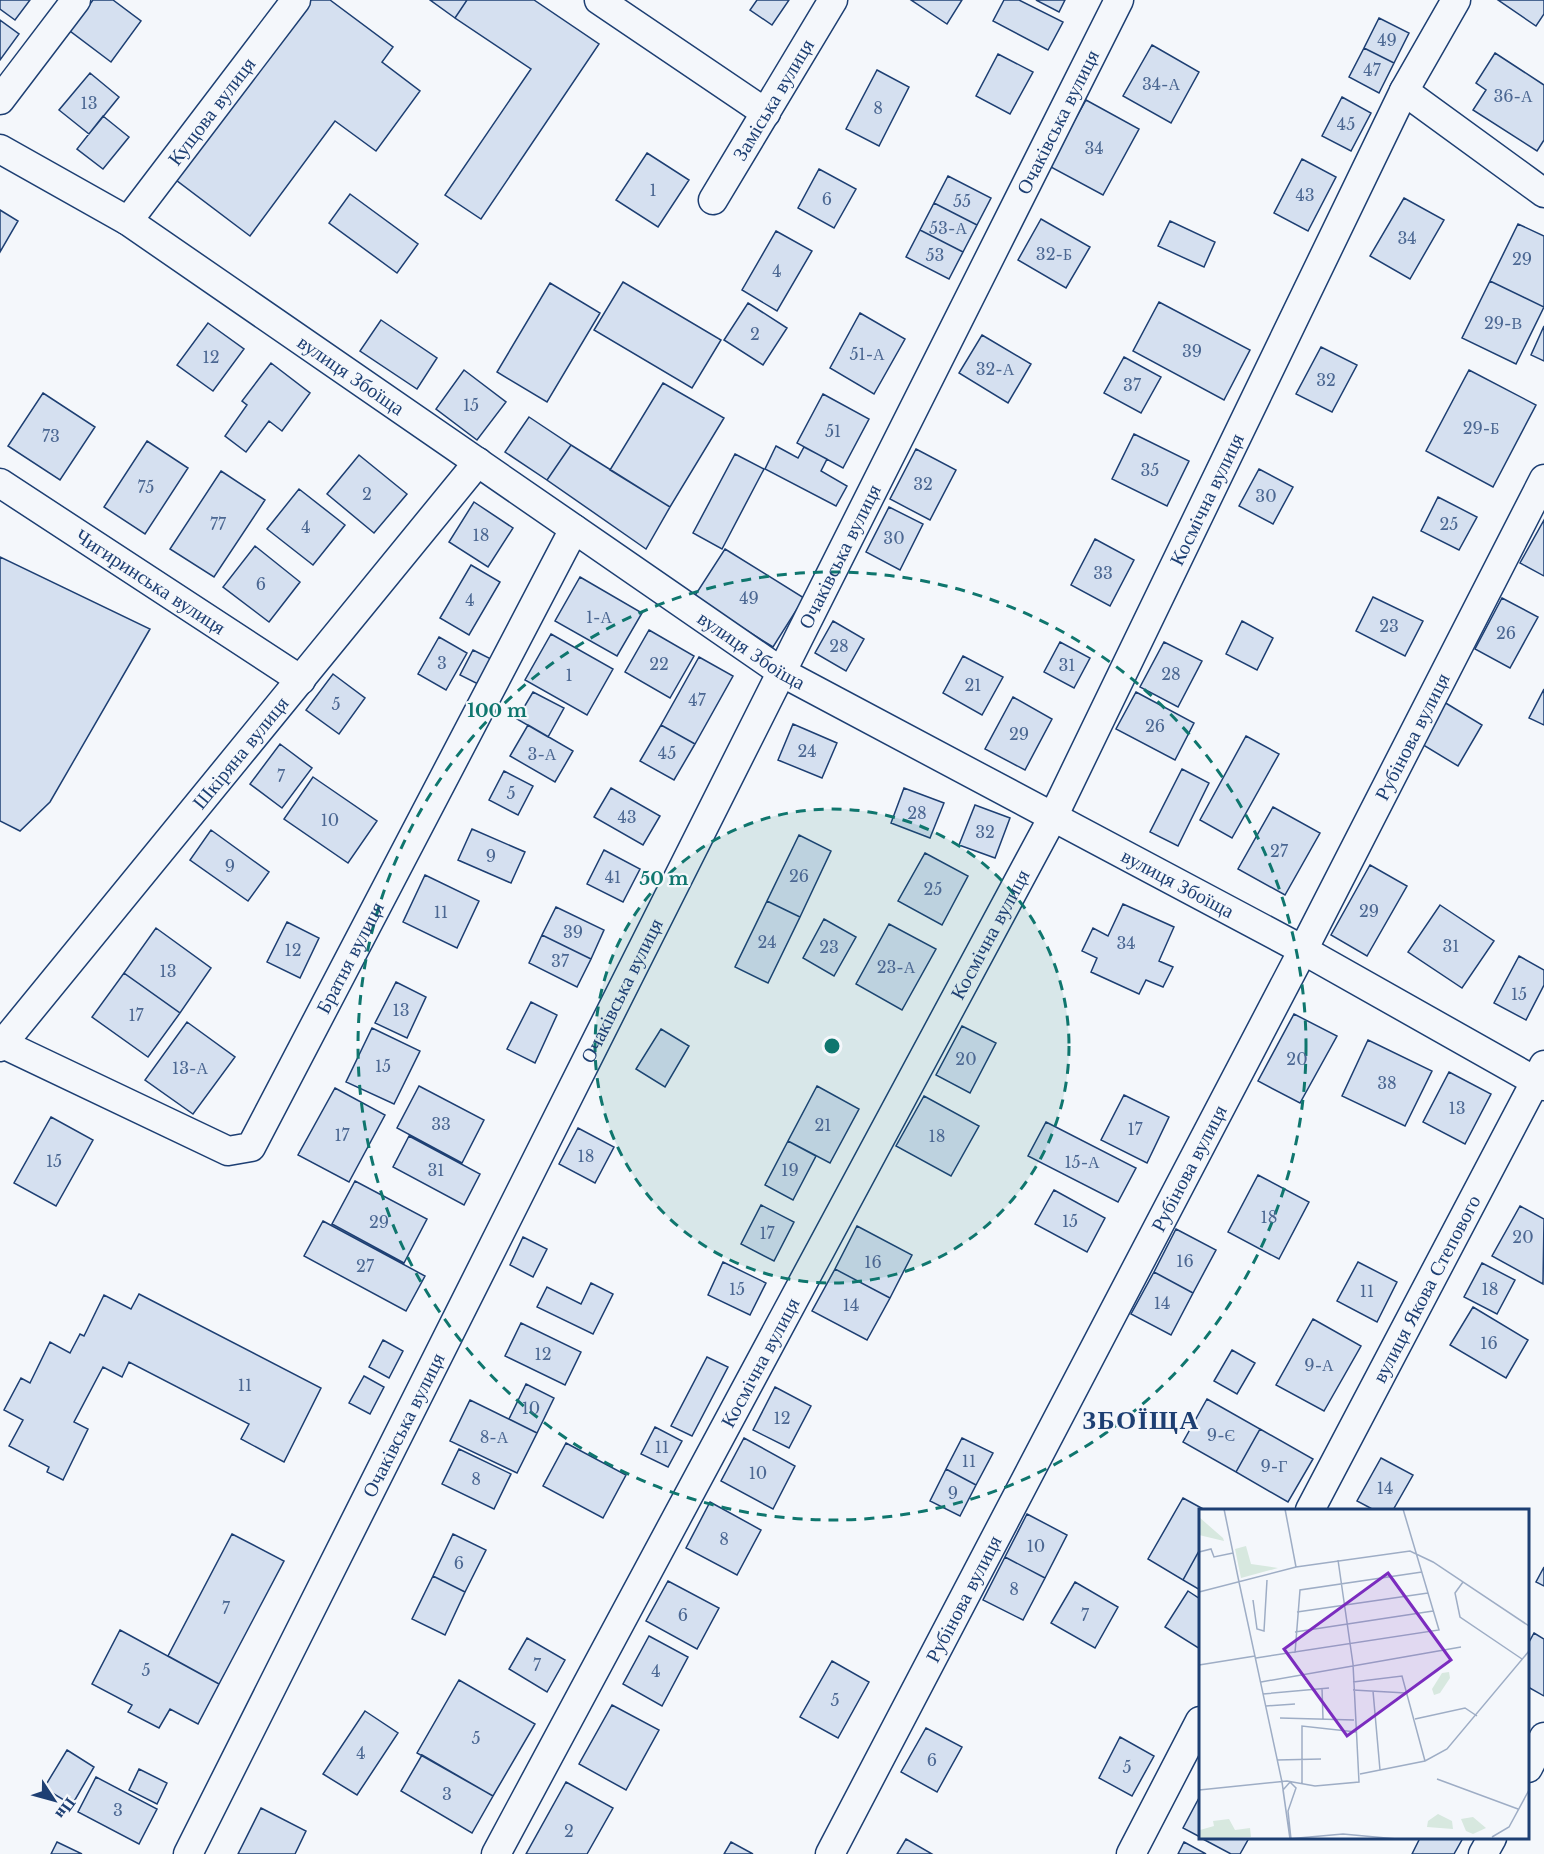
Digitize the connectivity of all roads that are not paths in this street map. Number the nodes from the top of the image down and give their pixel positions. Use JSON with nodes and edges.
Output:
{"nodes":[{"id":1,"x":76,"y":0,"type":"edge"},
{"id":2,"x":296,"y":0,"type":"edge"},
{"id":3,"x":599,"y":0,"type":"edge"},
{"id":4,"x":833,"y":0,"type":"edge"},
{"id":5,"x":1119,"y":0,"type":"edge"},
{"id":6,"x":1455,"y":0,"type":"edge"},
{"id":7,"x":1404,"y":91,"type":"junction"},
{"id":8,"x":0,"y":100,"type":"edge"},
{"id":9,"x":766,"y":113,"type":"junction"},
{"id":10,"x":0,"y":149,"type":"edge"},
{"id":11,"x":1544,"y":193,"type":"edge"},
{"id":12,"x":713,"y":200,"type":"dead end"},
{"id":13,"x":128,"y":221,"type":"junction"},
{"id":14,"x":478,"y":462,"type":"junction"},
{"id":15,"x":1544,"y":479,"type":"edge"},
{"id":16,"x":0,"y":483,"type":"edge"},
{"id":17,"x":574,"y":529,"type":"junction"},
{"id":18,"x":783,"y":673,"type":"junction"},
{"id":19,"x":301,"y":680,"type":"junction"},
{"id":20,"x":1054,"y":815,"type":"junction"},
{"id":21,"x":1303,"y":950,"type":"junction"},
{"id":22,"x":2,"y":1046,"type":"edge"},
{"id":23,"x":1541,"y":1078,"type":"edge"},
{"id":24,"x":1311,"y":1509,"type":"edge"},
{"id":25,"x":1199,"y":1722,"type":"edge"},
{"id":26,"x":1544,"y":1737,"type":"edge"},
{"id":27,"x":1529,"y":1764,"type":"edge"},
{"id":28,"x":1491,"y":1839,"type":"edge"},
{"id":29,"x":188,"y":1854,"type":"edge"},
{"id":30,"x":496,"y":1854,"type":"edge"},
{"id":31,"x":830,"y":1854,"type":"edge"},
{"id":32,"x":1131,"y":1854,"type":"edge"},
{"id":33,"x":1483,"y":1854,"type":"edge"}],
"edges":[{"from":1,"to":8,"type":"street"},
{"from":2,"to":13,"type":"street","name":"Кущова вулиця"},
{"from":3,"to":9,"type":"street"},
{"from":4,"to":9,"type":"street","name":"Заміська вулиця"},
{"from":5,"to":18,"type":"street","name":"Очаківська вулиця"},
{"from":6,"to":7,"type":"street","name":"Космічна вулиця"},
{"from":7,"to":11,"type":"street"},
{"from":7,"to":20,"type":"street","name":"Космічна вулиця"},
{"from":9,"to":12,"type":"street","name":"Заміська вулиця"},
{"from":10,"to":13,"type":"street","name":"вулиця Збоїща"},
{"from":13,"to":14,"type":"street","name":"вулиця Збоїща"},
{"from":14,"to":17,"type":"street","name":"вулиця Збоїща"},
{"from":14,"to":19,"type":"street","name":"Шкіряна вулиця"},
{"from":15,"to":21,"type":"street","name":"Рубінова вулиця"},
{"from":16,"to":19,"type":"street","name":"Чигиринська вулиця"},
{"from":17,"to":18,"type":"street","name":"вулиця Збоїща"},
{"from":17,"to":22,"type":"street","name":"Братня вулиця"},
{"from":18,"to":20,"type":"street","name":"вулиця Збоїща"},
{"from":18,"to":29,"type":"street","name":"Очаківська вулиця"},
{"from":19,"to":22,"type":"street","name":"Шкіряна вулиця"},
{"from":20,"to":21,"type":"street","name":"вулиця Збоїща"},
{"from":20,"to":30,"type":"street","name":"Космічна вулиця"},
{"from":21,"to":23,"type":"street","name":"вулиця Збоїща"},
{"from":21,"to":31,"type":"street","name":"Рубінова вулиця"},
{"from":23,"to":24,"type":"street","name":"вулиця Якова Степового"},
{"from":25,"to":32,"type":"street"},
{"from":26,"to":27,"type":"street"},
{"from":28,"to":33,"type":"street"}]}
